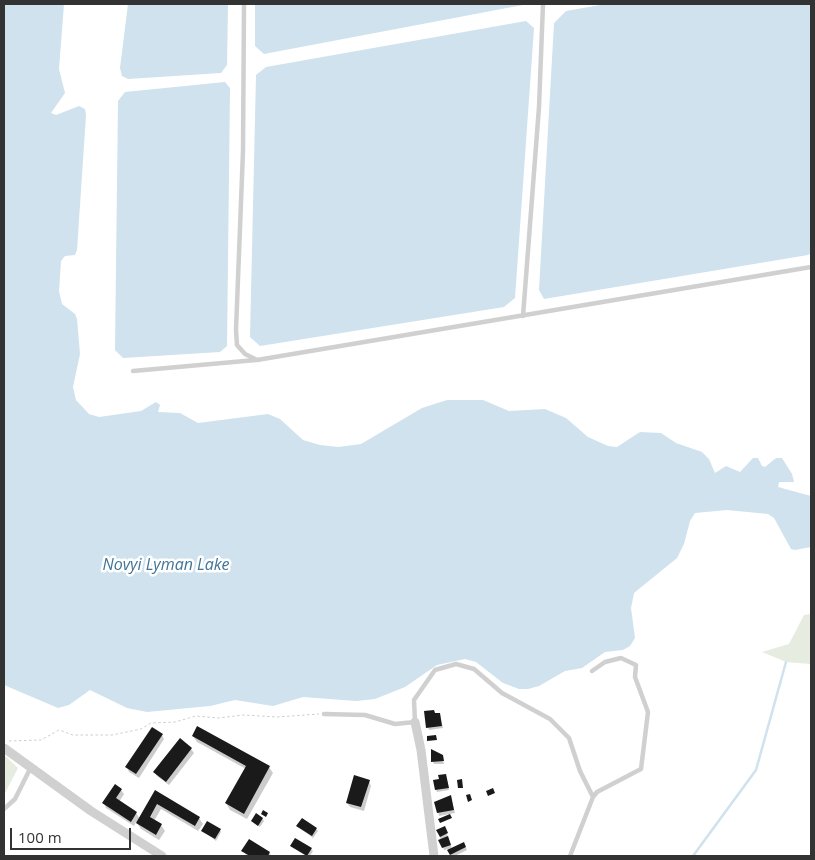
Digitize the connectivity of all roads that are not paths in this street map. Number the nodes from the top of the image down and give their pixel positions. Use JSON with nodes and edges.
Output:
{"nodes":[{"id":1,"x":244,"y":4,"type":"edge"},
{"id":2,"x":543,"y":4,"type":"edge"},
{"id":3,"x":811,"y":267,"type":"edge"},
{"id":4,"x":523,"y":316,"type":"junction"},
{"id":5,"x":257,"y":360,"type":"junction"},
{"id":6,"x":133,"y":370,"type":"dead end"},
{"id":7,"x":592,"y":671,"type":"dead end"},
{"id":8,"x":324,"y":714,"type":"road end"},
{"id":9,"x":415,"y":722,"type":"junction"},
{"id":10,"x":5,"y":745,"type":"edge"},
{"id":11,"x":30,"y":768,"type":"junction"},
{"id":12,"x":593,"y":796,"type":"junction"},
{"id":13,"x":4,"y":809,"type":"edge"},
{"id":14,"x":162,"y":856,"type":"edge"},
{"id":15,"x":434,"y":856,"type":"edge"},
{"id":16,"x":570,"y":856,"type":"edge"}],
"edges":[{"from":1,"to":5,"type":"lane"},
{"from":2,"to":4,"type":"lane"},
{"from":3,"to":4,"type":"lane"},
{"from":4,"to":5,"type":"lane"},
{"from":5,"to":6,"type":"lane"},
{"from":7,"to":12,"type":"lane"},
{"from":8,"to":9,"type":"lane"},
{"from":9,"to":12,"type":"lane"},
{"from":9,"to":15,"type":"street"},
{"from":10,"to":11,"type":"street"},
{"from":11,"to":13,"type":"lane"},
{"from":11,"to":14,"type":"street"},
{"from":12,"to":16,"type":"lane"}]}
